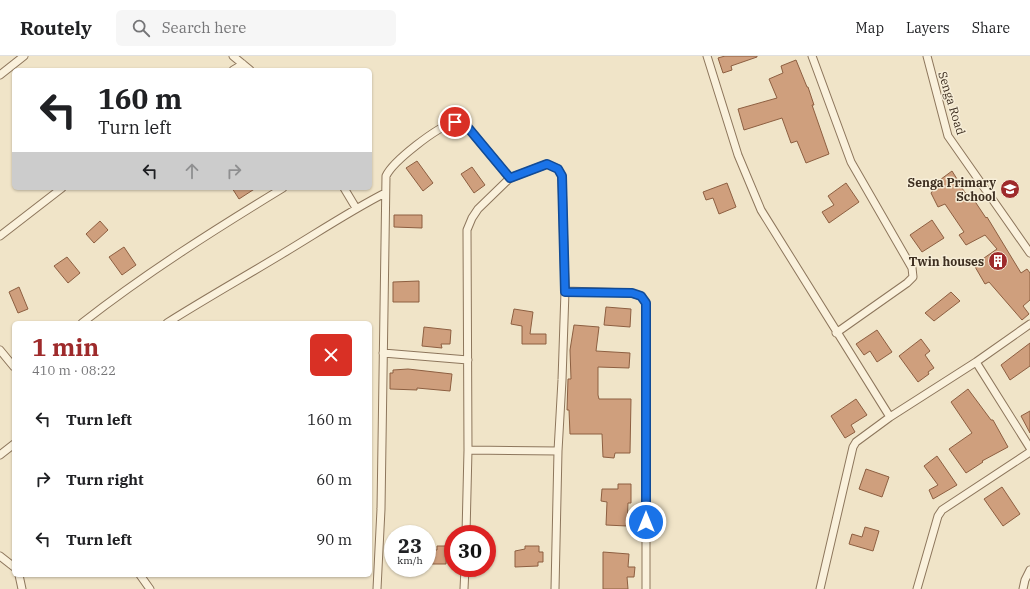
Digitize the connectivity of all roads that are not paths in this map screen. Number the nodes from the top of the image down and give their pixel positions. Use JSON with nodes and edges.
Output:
{"nodes":[{"id":1,"x":24,"y":56,"type":"edge"},
{"id":2,"x":233,"y":56,"type":"edge"},
{"id":3,"x":706,"y":56,"type":"edge"},
{"id":4,"x":812,"y":56,"type":"edge"},
{"id":5,"x":927,"y":56,"type":"edge"},
{"id":6,"x":242,"y":64,"type":"junction"},
{"id":7,"x":236,"y":68,"type":"edge"},
{"id":8,"x":247,"y":68,"type":"edge"},
{"id":9,"x":0,"y":75,"type":"edge"},
{"id":10,"x":510,"y":178,"type":"junction"},
{"id":11,"x":59,"y":190,"type":"edge"},
{"id":12,"x":280,"y":190,"type":"edge"},
{"id":13,"x":345,"y":190,"type":"edge"},
{"id":14,"x":385,"y":193,"type":"junction"},
{"id":15,"x":356,"y":208,"type":"junction"},
{"id":16,"x":0,"y":236,"type":"edge"},
{"id":17,"x":1030,"y":253,"type":"edge"},
{"id":18,"x":565,"y":292,"type":"junction"},
{"id":19,"x":85,"y":321,"type":"edge"},
{"id":20,"x":170,"y":321,"type":"edge"},
{"id":21,"x":1030,"y":324,"type":"edge"},
{"id":22,"x":836,"y":333,"type":"junction"},
{"id":23,"x":0,"y":350,"type":"edge"},
{"id":24,"x":383,"y":353,"type":"junction"},
{"id":25,"x":468,"y":360,"type":"junction"},
{"id":26,"x":976,"y":362,"type":"junction"},
{"id":27,"x":12,"y":365,"type":"edge"},
{"id":28,"x":890,"y":417,"type":"junction"},
{"id":29,"x":12,"y":446,"type":"edge"},
{"id":30,"x":1030,"y":448,"type":"edge"},
{"id":31,"x":468,"y":450,"type":"junction"},
{"id":32,"x":558,"y":451,"type":"junction"},
{"id":33,"x":1030,"y":452,"type":"edge"},
{"id":34,"x":0,"y":455,"type":"edge"},
{"id":35,"x":466,"y":525,"type":"edge"},
{"id":36,"x":0,"y":556,"type":"edge"},
{"id":37,"x":12,"y":565,"type":"edge"},
{"id":38,"x":1030,"y":570,"type":"edge"},
{"id":39,"x":19,"y":577,"type":"edge"},
{"id":40,"x":141,"y":577,"type":"edge"},
{"id":41,"x":465,"y":577,"type":"edge"},
{"id":42,"x":22,"y":589,"type":"edge"},
{"id":43,"x":150,"y":589,"type":"edge"},
{"id":44,"x":378,"y":589,"type":"edge"},
{"id":45,"x":464,"y":589,"type":"edge"},
{"id":46,"x":555,"y":589,"type":"edge"},
{"id":47,"x":646,"y":589,"type":"edge"},
{"id":48,"x":820,"y":589,"type":"edge"},
{"id":49,"x":917,"y":589,"type":"edge"},
{"id":50,"x":1023,"y":589,"type":"edge"}],
"edges":[{"from":1,"to":9,"type":"street"},
{"from":2,"to":6,"type":"street"},
{"from":3,"to":22,"type":"street"},
{"from":4,"to":22,"type":"street"},
{"from":5,"to":17,"type":"street","name":"Senga Road"},
{"from":6,"to":7,"type":"street"},
{"from":6,"to":8,"type":"street"},
{"from":10,"to":14,"type":"street"},
{"from":10,"to":18,"type":"street"},
{"from":10,"to":25,"type":"street"},
{"from":11,"to":16,"type":"street"},
{"from":12,"to":19,"type":"street"},
{"from":13,"to":15,"type":"street"},
{"from":14,"to":15,"type":"street"},
{"from":14,"to":24,"type":"street"},
{"from":15,"to":20,"type":"street"},
{"from":18,"to":32,"type":"street"},
{"from":18,"to":47,"type":"street"},
{"from":21,"to":26,"type":"street"},
{"from":22,"to":28,"type":"street"},
{"from":23,"to":27,"type":"street"},
{"from":24,"to":25,"type":"street"},
{"from":24,"to":44,"type":"street"},
{"from":25,"to":31,"type":"street"},
{"from":26,"to":28,"type":"street"},
{"from":26,"to":30,"type":"street"},
{"from":28,"to":48,"type":"street"},
{"from":29,"to":34,"type":"street"},
{"from":31,"to":32,"type":"street"},
{"from":31,"to":35,"type":"street"},
{"from":32,"to":46,"type":"street"},
{"from":33,"to":49,"type":"street"},
{"from":36,"to":37,"type":"street"},
{"from":38,"to":50,"type":"street"},
{"from":39,"to":42,"type":"street"},
{"from":40,"to":43,"type":"street"},
{"from":41,"to":45,"type":"street"}]}
